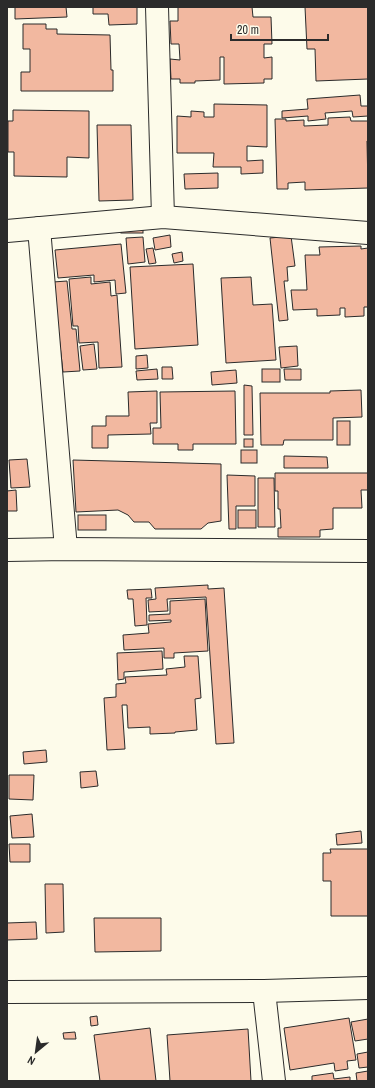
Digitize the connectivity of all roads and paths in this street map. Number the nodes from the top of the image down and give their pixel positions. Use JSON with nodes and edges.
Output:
{"nodes":[{"id":1,"x":157,"y":7,"type":"edge"},
{"id":2,"x":163,"y":217,"type":"junction"},
{"id":3,"x":40,"y":228,"type":"junction"},
{"id":4,"x":7,"y":231,"type":"edge"},
{"id":5,"x":368,"y":234,"type":"edge"},
{"id":6,"x":66,"y":549,"type":"junction"},
{"id":7,"x":7,"y":550,"type":"edge"},
{"id":8,"x":368,"y":551,"type":"edge"},
{"id":9,"x":368,"y":988,"type":"edge"},
{"id":10,"x":264,"y":991,"type":"junction"},
{"id":11,"x":7,"y":992,"type":"edge"},
{"id":12,"x":274,"y":1081,"type":"edge"}],
"edges":[{"from":1,"to":2,"type":"street"},
{"from":2,"to":3,"type":"street"},
{"from":2,"to":5,"type":"street"},
{"from":3,"to":4,"type":"street"},
{"from":3,"to":6,"type":"street"},
{"from":6,"to":7,"type":"street"},
{"from":6,"to":8,"type":"street"},
{"from":9,"to":10,"type":"street"},
{"from":10,"to":11,"type":"street"},
{"from":10,"to":12,"type":"street"}]}
